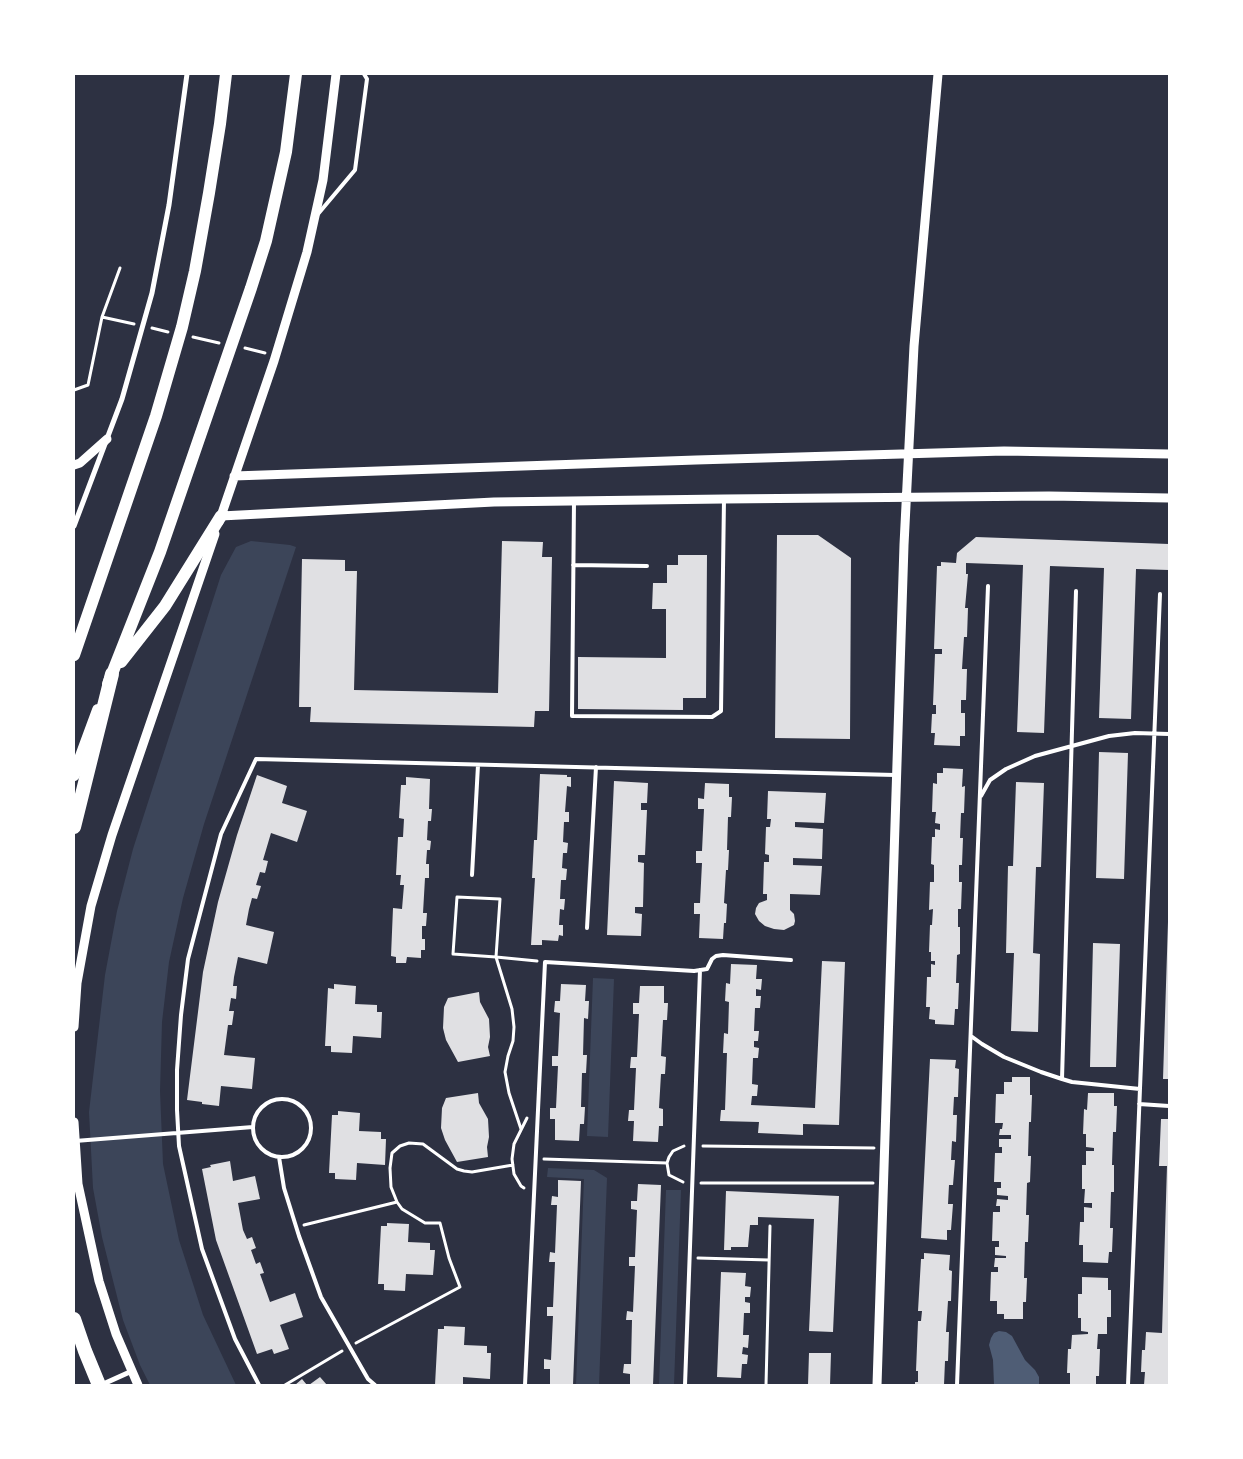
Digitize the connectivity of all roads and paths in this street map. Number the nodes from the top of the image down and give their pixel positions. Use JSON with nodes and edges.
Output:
{"nodes":[{"id":1,"x":187,"y":74,"type":"edge"},
{"id":2,"x":226,"y":74,"type":"edge"},
{"id":3,"x":296,"y":74,"type":"edge"},
{"id":4,"x":336,"y":74,"type":"edge"},
{"id":5,"x":364,"y":74,"type":"edge"},
{"id":6,"x":938,"y":74,"type":"edge"},
{"id":7,"x":315,"y":217,"type":"junction"},
{"id":8,"x":120,"y":268,"type":"dead end"},
{"id":9,"x":74,"y":390,"type":"edge"},
{"id":10,"x":107,"y":439,"type":"junction"},
{"id":11,"x":908,"y":454,"type":"junction"},
{"id":12,"x":1169,"y":454,"type":"edge"},
{"id":13,"x":74,"y":465,"type":"edge"},
{"id":14,"x":234,"y":476,"type":"junction"},
{"id":15,"x":906,"y":497,"type":"junction"},
{"id":16,"x":1169,"y":498,"type":"edge"},
{"id":17,"x":724,"y":499,"type":"junction"},
{"id":18,"x":574,"y":501,"type":"junction"},
{"id":19,"x":221,"y":516,"type":"junction"},
{"id":20,"x":74,"y":526,"type":"edge"},
{"id":21,"x":574,"y":565,"type":"junction"},
{"id":22,"x":647,"y":566,"type":"dead end"},
{"id":23,"x":988,"y":586,"type":"dead end"},
{"id":24,"x":1076,"y":591,"type":"dead end"},
{"id":25,"x":1160,"y":594,"type":"dead end"},
{"id":26,"x":75,"y":648,"type":"edge"},
{"id":27,"x":112,"y":674,"type":"junction"},
{"id":28,"x":1154,"y":734,"type":"junction"},
{"id":29,"x":1169,"y":734,"type":"edge"},
{"id":30,"x":1071,"y":746,"type":"junction"},
{"id":31,"x":478,"y":765,"type":"junction"},
{"id":32,"x":596,"y":767,"type":"junction"},
{"id":33,"x":74,"y":775,"type":"edge"},
{"id":34,"x":897,"y":775,"type":"junction"},
{"id":35,"x":980,"y":798,"type":"junction"},
{"id":36,"x":74,"y":827,"type":"edge"},
{"id":37,"x":472,"y":874,"type":"dead end"},
{"id":38,"x":587,"y":928,"type":"dead end"},
{"id":39,"x":496,"y":957,"type":"junction"},
{"id":40,"x":791,"y":960,"type":"dead end"},
{"id":41,"x":545,"y":962,"type":"junction"},
{"id":42,"x":700,"y":970,"type":"junction"},
{"id":43,"x":74,"y":1027,"type":"edge"},
{"id":44,"x":971,"y":1036,"type":"junction"},
{"id":45,"x":1062,"y":1079,"type":"junction"},
{"id":46,"x":1140,"y":1089,"type":"junction"},
{"id":47,"x":1139,"y":1104,"type":"junction"},
{"id":48,"x":1169,"y":1106,"type":"edge"},
{"id":49,"x":538,"y":1108,"type":"junction"},
{"id":50,"x":74,"y":1122,"type":"edge"},
{"id":51,"x":253,"y":1127,"type":"junction"},
{"id":52,"x":521,"y":1129,"type":"junction"},
{"id":53,"x":178,"y":1133,"type":"junction"},
{"id":54,"x":75,"y":1141,"type":"junction"},
{"id":55,"x":694,"y":1146,"type":"junction"},
{"id":56,"x":885,"y":1148,"type":"junction"},
{"id":57,"x":279,"y":1157,"type":"junction"},
{"id":58,"x":536,"y":1159,"type":"junction"},
{"id":59,"x":667,"y":1163,"type":"junction"},
{"id":60,"x":513,"y":1165,"type":"junction"},
{"id":61,"x":692,"y":1183,"type":"junction"},
{"id":62,"x":884,"y":1183,"type":"junction"},
{"id":63,"x":534,"y":1196,"type":"junction"},
{"id":64,"x":397,"y":1202,"type":"junction"},
{"id":65,"x":770,"y":1226,"type":"dead end"},
{"id":66,"x":296,"y":1227,"type":"junction"},
{"id":67,"x":690,"y":1258,"type":"junction"},
{"id":68,"x":769,"y":1260,"type":"junction"},
{"id":69,"x":74,"y":1319,"type":"edge"},
{"id":70,"x":349,"y":1346,"type":"junction"},
{"id":71,"x":132,"y":1371,"type":"junction"},
{"id":72,"x":100,"y":1385,"type":"edge"},
{"id":73,"x":138,"y":1385,"type":"edge"},
{"id":74,"x":259,"y":1385,"type":"edge"},
{"id":75,"x":285,"y":1385,"type":"edge"},
{"id":76,"x":375,"y":1385,"type":"edge"},
{"id":77,"x":525,"y":1385,"type":"edge"},
{"id":78,"x":685,"y":1385,"type":"edge"},
{"id":79,"x":766,"y":1385,"type":"edge"},
{"id":80,"x":877,"y":1385,"type":"edge"},
{"id":81,"x":957,"y":1385,"type":"edge"},
{"id":82,"x":1128,"y":1385,"type":"edge"}],
"edges":[{"from":1,"to":10,"type":"street"},
{"from":2,"to":26,"type":"main road"},
{"from":3,"to":27,"type":"main road"},
{"from":4,"to":7,"type":"street"},
{"from":5,"to":7,"type":"lane"},
{"from":6,"to":11,"type":"street"},
{"from":7,"to":14,"type":"street"},
{"from":8,"to":9,"type":"path"},
{"from":10,"to":13,"type":"street"},
{"from":10,"to":20,"type":"street"},
{"from":11,"to":12,"type":"street"},
{"from":11,"to":14,"type":"street"},
{"from":11,"to":15,"type":"street"},
{"from":14,"to":19,"type":"street"},
{"from":15,"to":16,"type":"street"},
{"from":15,"to":17,"type":"street"},
{"from":15,"to":34,"type":"street"},
{"from":17,"to":18,"type":"street"},
{"from":17,"to":21,"type":"lane"},
{"from":18,"to":19,"type":"street"},
{"from":18,"to":21,"type":"lane"},
{"from":19,"to":27,"type":"main road"},
{"from":19,"to":43,"type":"street"},
{"from":21,"to":22,"type":"lane"},
{"from":23,"to":35,"type":"lane"},
{"from":24,"to":30,"type":"lane"},
{"from":25,"to":28,"type":"lane"},
{"from":27,"to":33,"type":"main road"},
{"from":27,"to":36,"type":"highway"},
{"from":28,"to":29,"type":"lane"},
{"from":28,"to":30,"type":"lane"},
{"from":28,"to":46,"type":"lane"},
{"from":30,"to":35,"type":"lane"},
{"from":30,"to":45,"type":"lane"},
{"from":31,"to":32,"type":"lane"},
{"from":31,"to":37,"type":"lane"},
{"from":31,"to":53,"type":"lane"},
{"from":32,"to":34,"type":"lane"},
{"from":32,"to":38,"type":"lane"},
{"from":34,"to":56,"type":"street"},
{"from":35,"to":44,"type":"lane"},
{"from":39,"to":39,"type":"path"},
{"from":39,"to":41,"type":"path"},
{"from":39,"to":52,"type":"path"},
{"from":40,"to":42,"type":"lane"},
{"from":41,"to":42,"type":"lane"},
{"from":41,"to":49,"type":"lane"},
{"from":42,"to":55,"type":"lane"},
{"from":44,"to":45,"type":"lane"},
{"from":44,"to":81,"type":"lane"},
{"from":45,"to":46,"type":"lane"},
{"from":46,"to":47,"type":"lane"},
{"from":47,"to":48,"type":"lane"},
{"from":47,"to":82,"type":"lane"},
{"from":49,"to":52,"type":"path"},
{"from":49,"to":58,"type":"lane"},
{"from":50,"to":54,"type":"street"},
{"from":51,"to":53,"type":"lane"},
{"from":51,"to":57,"type":"lane"},
{"from":51,"to":57,"type":"lane"},
{"from":52,"to":60,"type":"path"},
{"from":53,"to":54,"type":"lane"},
{"from":53,"to":74,"type":"lane"},
{"from":54,"to":71,"type":"street"},
{"from":55,"to":56,"type":"path"},
{"from":55,"to":59,"type":"path"},
{"from":55,"to":61,"type":"lane"},
{"from":56,"to":62,"type":"street"},
{"from":57,"to":66,"type":"lane"},
{"from":58,"to":59,"type":"path"},
{"from":58,"to":63,"type":"lane"},
{"from":59,"to":61,"type":"path"},
{"from":60,"to":63,"type":"path"},
{"from":60,"to":64,"type":"path"},
{"from":61,"to":62,"type":"path"},
{"from":61,"to":67,"type":"lane"},
{"from":62,"to":80,"type":"street"},
{"from":63,"to":77,"type":"lane"},
{"from":64,"to":66,"type":"path"},
{"from":64,"to":70,"type":"path"},
{"from":65,"to":68,"type":"path"},
{"from":66,"to":70,"type":"lane"},
{"from":67,"to":68,"type":"path"},
{"from":67,"to":78,"type":"lane"},
{"from":68,"to":79,"type":"path"},
{"from":69,"to":72,"type":"highway"},
{"from":70,"to":75,"type":"path"},
{"from":70,"to":76,"type":"lane"},
{"from":71,"to":72,"type":"street"},
{"from":71,"to":73,"type":"street"}]}
